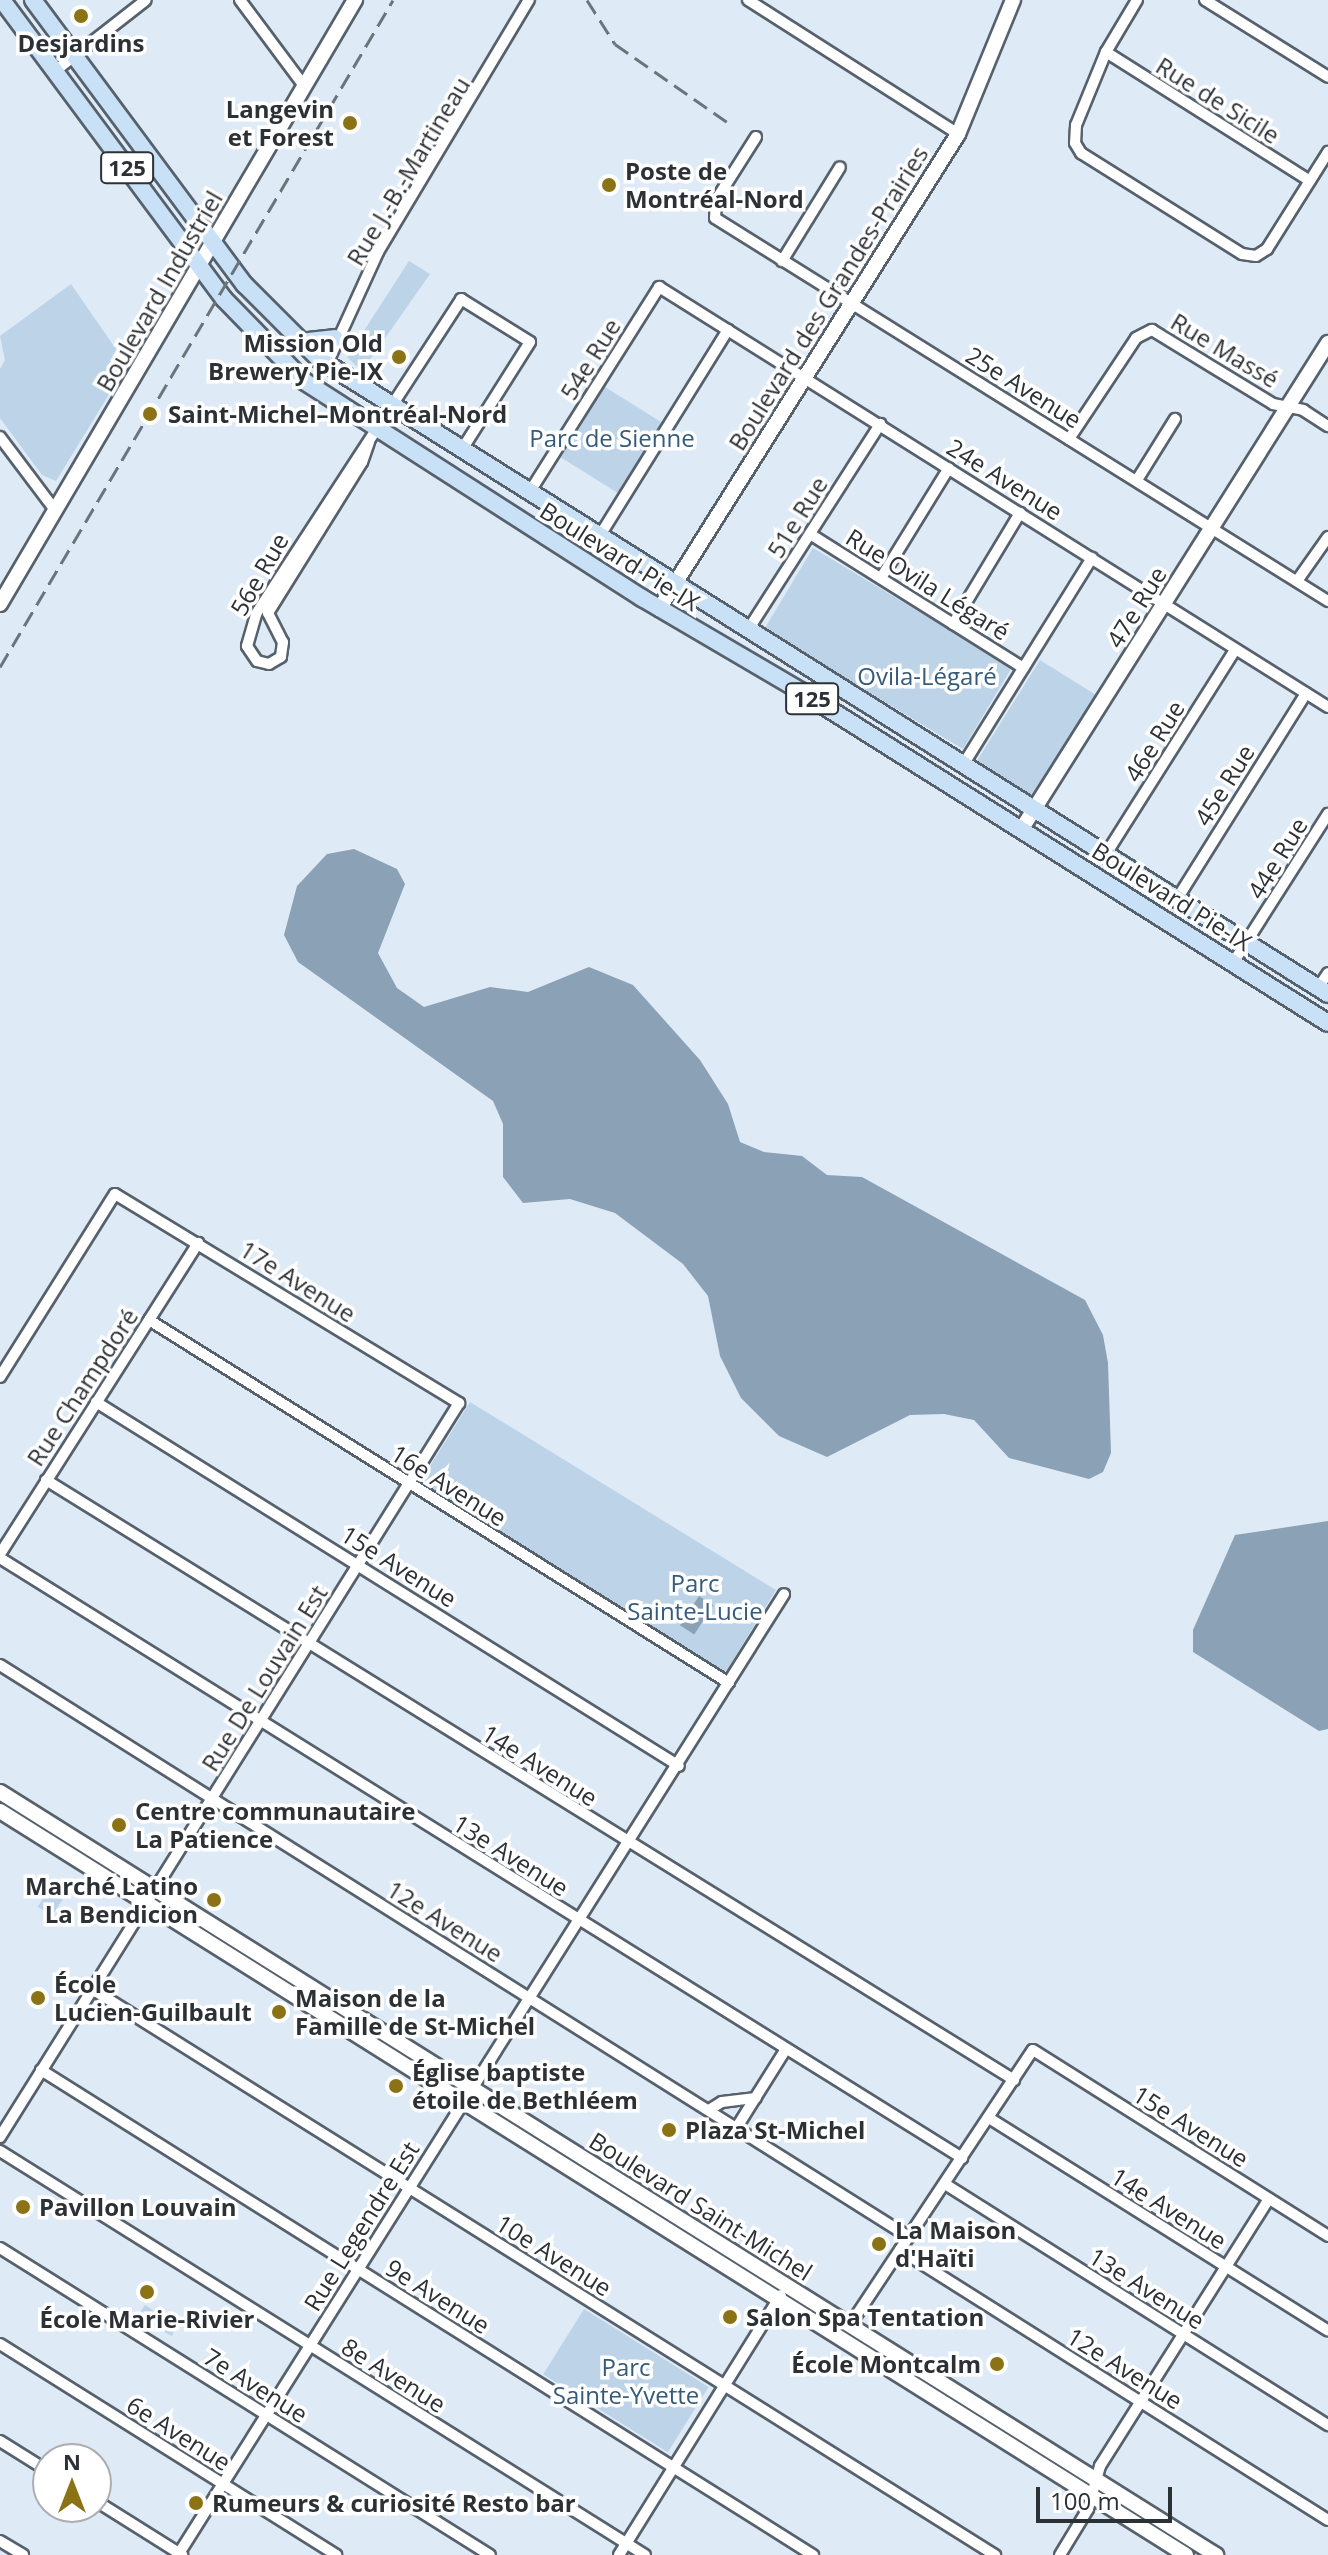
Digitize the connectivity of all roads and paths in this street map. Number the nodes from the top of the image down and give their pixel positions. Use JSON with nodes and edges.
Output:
{"nodes":[{"id":1,"x":2,"y":0,"type":"edge"},
{"id":2,"x":33,"y":0,"type":"edge"},
{"id":3,"x":146,"y":0,"type":"edge"},
{"id":4,"x":240,"y":0,"type":"edge"},
{"id":5,"x":339,"y":0,"type":"edge"},
{"id":6,"x":529,"y":0,"type":"edge"},
{"id":7,"x":748,"y":0,"type":"edge"},
{"id":8,"x":1013,"y":0,"type":"edge"},
{"id":9,"x":1137,"y":0,"type":"edge"},
{"id":10,"x":1205,"y":0,"type":"edge"},
{"id":11,"x":352,"y":6,"type":"edge"},
{"id":12,"x":1106,"y":52,"type":"junction"},
{"id":13,"x":74,"y":54,"type":"junction"},
{"id":14,"x":55,"y":71,"type":"junction"},
{"id":15,"x":1328,"y":77,"type":"edge"},
{"id":16,"x":304,"y":86,"type":"junction"},
{"id":17,"x":958,"y":134,"type":"junction"},
{"id":18,"x":756,"y":137,"type":"dead end"},
{"id":19,"x":1328,"y":152,"type":"edge"},
{"id":20,"x":840,"y":167,"type":"dead end"},
{"id":21,"x":1310,"y":181,"type":"junction"},
{"id":22,"x":212,"y":242,"type":"junction"},
{"id":23,"x":782,"y":261,"type":"junction"},
{"id":24,"x":199,"y":265,"type":"junction"},
{"id":25,"x":659,"y":287,"type":"joint"},
{"id":26,"x":851,"y":303,"type":"junction"},
{"id":27,"x":728,"y":330,"type":"junction"},
{"id":28,"x":335,"y":338,"type":"junction"},
{"id":29,"x":298,"y":342,"type":"junction"},
{"id":30,"x":1328,"y":343,"type":"edge"},
{"id":31,"x":327,"y":364,"type":"junction"},
{"id":32,"x":805,"y":377,"type":"junction"},
{"id":33,"x":392,"y":407,"type":"junction"},
{"id":34,"x":1288,"y":407,"type":"junction"},
{"id":35,"x":1175,"y":419,"type":"dead end"},
{"id":36,"x":880,"y":424,"type":"junction"},
{"id":37,"x":1328,"y":426,"type":"edge"},
{"id":38,"x":372,"y":436,"type":"junction"},
{"id":39,"x":0,"y":437,"type":"edge"},
{"id":40,"x":1069,"y":439,"type":"junction"},
{"id":41,"x":461,"y":451,"type":"junction"},
{"id":42,"x":949,"y":468,"type":"junction"},
{"id":43,"x":1137,"y":480,"type":"junction"},
{"id":44,"x":529,"y":493,"type":"junction"},
{"id":45,"x":55,"y":510,"type":"junction"},
{"id":46,"x":1020,"y":513,"type":"junction"},
{"id":47,"x":1212,"y":528,"type":"junction"},
{"id":48,"x":810,"y":534,"type":"junction"},
{"id":49,"x":599,"y":537,"type":"junction"},
{"id":50,"x":1328,"y":537,"type":"edge"},
{"id":51,"x":1092,"y":558,"type":"junction"},
{"id":52,"x":881,"y":578,"type":"junction"},
{"id":53,"x":1297,"y":581,"type":"junction"},
{"id":54,"x":675,"y":585,"type":"junction"},
{"id":55,"x":1,"y":601,"type":"edge"},
{"id":56,"x":1328,"y":601,"type":"edge"},
{"id":57,"x":1164,"y":604,"type":"junction"},
{"id":58,"x":659,"y":609,"type":"junction"},
{"id":59,"x":953,"y":624,"type":"junction"},
{"id":60,"x":748,"y":630,"type":"junction"},
{"id":61,"x":1235,"y":650,"type":"junction"},
{"id":62,"x":1024,"y":668,"type":"junction"},
{"id":63,"x":1306,"y":693,"type":"junction"},
{"id":64,"x":1328,"y":707,"type":"edge"},
{"id":65,"x":963,"y":765,"type":"junction"},
{"id":66,"x":1033,"y":808,"type":"junction"},
{"id":67,"x":1328,"y":814,"type":"edge"},
{"id":68,"x":1021,"y":830,"type":"junction"},
{"id":69,"x":1106,"y":854,"type":"junction"},
{"id":70,"x":1177,"y":899,"type":"junction"},
{"id":71,"x":1246,"y":943,"type":"junction"},
{"id":72,"x":1233,"y":963,"type":"junction"},
{"id":73,"x":1328,"y":973,"type":"edge"},
{"id":74,"x":1323,"y":991,"type":"edge"},
{"id":75,"x":1328,"y":1023,"type":"edge"},
{"id":76,"x":198,"y":1243,"type":"junction"},
{"id":77,"x":149,"y":1320,"type":"junction"},
{"id":78,"x":0,"y":1377,"type":"edge"},
{"id":79,"x":96,"y":1402,"type":"junction"},
{"id":80,"x":459,"y":1403,"type":"joint"},
{"id":81,"x":46,"y":1480,"type":"junction"},
{"id":82,"x":409,"y":1484,"type":"junction"},
{"id":83,"x":0,"y":1556,"type":"edge"},
{"id":84,"x":358,"y":1564,"type":"junction"},
{"id":85,"x":784,"y":1594,"type":"dead end"},
{"id":86,"x":309,"y":1644,"type":"junction"},
{"id":87,"x":0,"y":1665,"type":"edge"},
{"id":88,"x":729,"y":1683,"type":"junction"},
{"id":89,"x":260,"y":1721,"type":"junction"},
{"id":90,"x":679,"y":1766,"type":"junction"},
{"id":91,"x":0,"y":1792,"type":"edge"},
{"id":92,"x":212,"y":1798,"type":"junction"},
{"id":93,"x":0,"y":1811,"type":"edge"},
{"id":94,"x":628,"y":1844,"type":"junction"},
{"id":95,"x":155,"y":1889,"type":"junction"},
{"id":96,"x":146,"y":1903,"type":"junction"},
{"id":97,"x":578,"y":1921,"type":"junction"},
{"id":98,"x":92,"y":1989,"type":"junction"},
{"id":99,"x":530,"y":1998,"type":"junction"},
{"id":100,"x":786,"y":2049,"type":"junction"},
{"id":101,"x":41,"y":2070,"type":"junction"},
{"id":102,"x":1014,"y":2080,"type":"junction"},
{"id":103,"x":473,"y":2088,"type":"junction"},
{"id":104,"x":756,"y":2098,"type":"junction"},
{"id":105,"x":464,"y":2101,"type":"junction"},
{"id":106,"x":709,"y":2110,"type":"junction"},
{"id":107,"x":989,"y":2118,"type":"junction"},
{"id":108,"x":737,"y":2127,"type":"junction"},
{"id":109,"x":0,"y":2137,"type":"edge"},
{"id":110,"x":0,"y":2151,"type":"edge"},
{"id":111,"x":962,"y":2158,"type":"junction"},
{"id":112,"x":945,"y":2184,"type":"junction"},
{"id":113,"x":409,"y":2188,"type":"junction"},
{"id":114,"x":1269,"y":2199,"type":"junction"},
{"id":115,"x":1328,"y":2236,"type":"edge"},
{"id":116,"x":909,"y":2237,"type":"junction"},
{"id":117,"x":0,"y":2248,"type":"edge"},
{"id":118,"x":900,"y":2250,"type":"junction"},
{"id":119,"x":1225,"y":2267,"type":"junction"},
{"id":120,"x":358,"y":2269,"type":"junction"},
{"id":121,"x":787,"y":2286,"type":"junction"},
{"id":122,"x":778,"y":2300,"type":"junction"},
{"id":123,"x":850,"y":2325,"type":"junction"},
{"id":124,"x":1328,"y":2331,"type":"edge"},
{"id":125,"x":1183,"y":2334,"type":"junction"},
{"id":126,"x":0,"y":2344,"type":"edge"},
{"id":127,"x":309,"y":2346,"type":"junction"},
{"id":128,"x":725,"y":2385,"type":"junction"},
{"id":129,"x":1141,"y":2403,"type":"junction"},
{"id":130,"x":265,"y":2415,"type":"junction"},
{"id":131,"x":1328,"y":2425,"type":"edge"},
{"id":132,"x":0,"y":2441,"type":"edge"},
{"id":133,"x":32,"y":2461,"type":"edge"},
{"id":134,"x":673,"y":2467,"type":"junction"},
{"id":135,"x":1097,"y":2480,"type":"junction"},
{"id":136,"x":222,"y":2484,"type":"junction"},
{"id":137,"x":1092,"y":2496,"type":"junction"},
{"id":138,"x":112,"y":2511,"type":"edge"},
{"id":139,"x":1328,"y":2520,"type":"edge"},
{"id":140,"x":0,"y":2541,"type":"edge"},
{"id":141,"x":627,"y":2544,"type":"junction"},
{"id":142,"x":180,"y":2554,"type":"edge"},
{"id":143,"x":23,"y":2555,"type":"edge"},
{"id":144,"x":336,"y":2555,"type":"edge"},
{"id":145,"x":490,"y":2555,"type":"edge"},
{"id":146,"x":619,"y":2555,"type":"edge"},
{"id":147,"x":645,"y":2555,"type":"edge"},
{"id":148,"x":813,"y":2555,"type":"edge"},
{"id":149,"x":995,"y":2555,"type":"edge"},
{"id":150,"x":1060,"y":2555,"type":"edge"},
{"id":151,"x":1186,"y":2555,"type":"edge"},
{"id":152,"x":1216,"y":2555,"type":"edge"}],
"edges":[{"from":1,"to":14,"type":"main road","name":"Boulevard Pie-IX","number":"125"},
{"from":2,"to":13,"type":"main road","name":"Boulevard Pie-IX","number":"125"},
{"from":3,"to":13,"type":"street"},
{"from":4,"to":16,"type":"street"},
{"from":5,"to":11,"type":"street"},
{"from":6,"to":28,"type":"street","name":"Rue J.-B.-Martineau"},
{"from":7,"to":17,"type":"street"},
{"from":8,"to":17,"type":"main road","name":"Boulevard des Grandes-Prairies"},
{"from":9,"to":12,"type":"street"},
{"from":10,"to":15,"type":"street"},
{"from":11,"to":16,"type":"main road","name":"Boulevard Industriel"},
{"from":12,"to":21,"type":"street","name":"Rue de Sicile"},
{"from":12,"to":21,"type":"street"},
{"from":13,"to":14,"type":"street"},
{"from":13,"to":22,"type":"main road","name":"Boulevard Pie-IX","number":"125"},
{"from":14,"to":24,"type":"main road","name":"Boulevard Pie-IX","number":"125"},
{"from":16,"to":22,"type":"main road","name":"Boulevard Industriel"},
{"from":17,"to":26,"type":"main road","name":"Boulevard des Grandes-Prairies"},
{"from":18,"to":23,"type":"street","name":"25e Avenue"},
{"from":19,"to":21,"type":"street"},
{"from":20,"to":23,"type":"street"},
{"from":22,"to":24,"type":"main road","name":"Boulevard Industriel"},
{"from":22,"to":29,"type":"main road","name":"Boulevard Pie-IX","number":"125"},
{"from":23,"to":26,"type":"street","name":"25e Avenue"},
{"from":24,"to":38,"type":"main road","name":"Boulevard Pie-IX","number":"125"},
{"from":24,"to":45,"type":"main road","name":"Boulevard Industriel"},
{"from":25,"to":27,"type":"street","name":"24e Avenue"},
{"from":25,"to":44,"type":"street","name":"54e Rue"},
{"from":26,"to":32,"type":"main road","name":"Boulevard des Grandes-Prairies"},
{"from":26,"to":40,"type":"street","name":"25e Avenue"},
{"from":27,"to":32,"type":"street","name":"24e Avenue"},
{"from":27,"to":49,"type":"street"},
{"from":28,"to":29,"type":"main road"},
{"from":28,"to":31,"type":"street","name":"Rue J.-B.-Martineau"},
{"from":29,"to":31,"type":"main road","name":"Boulevard Pie-IX","number":"125"},
{"from":30,"to":34,"type":"main road","name":"47e Rue"},
{"from":31,"to":33,"type":"main road","name":"Boulevard Pie-IX","number":"125"},
{"from":32,"to":36,"type":"street","name":"24e Avenue"},
{"from":32,"to":54,"type":"main road","name":"Boulevard des Grandes-Prairies"},
{"from":33,"to":38,"type":"street","name":"56e Rue"},
{"from":33,"to":41,"type":"main road","name":"Boulevard Pie-IX","number":"125"},
{"from":33,"to":41,"type":"street","name":"56e Rue"},
{"from":34,"to":37,"type":"street","name":"Rue Massé"},
{"from":34,"to":40,"type":"street","name":"Rue Massé"},
{"from":34,"to":47,"type":"main road","name":"47e Rue"},
{"from":35,"to":43,"type":"street"},
{"from":36,"to":42,"type":"street","name":"24e Avenue"},
{"from":36,"to":48,"type":"street","name":"51e Rue"},
{"from":38,"to":38,"type":"street","name":"56e Rue"},
{"from":38,"to":58,"type":"main road","name":"Boulevard Pie-IX","number":"125"},
{"from":39,"to":45,"type":"street"},
{"from":40,"to":43,"type":"street","name":"25e Avenue"},
{"from":41,"to":44,"type":"main road","name":"Boulevard Pie-IX","number":"125"},
{"from":42,"to":46,"type":"street","name":"24e Avenue"},
{"from":42,"to":52,"type":"street"},
{"from":43,"to":47,"type":"street","name":"25e Avenue"},
{"from":44,"to":49,"type":"main road","name":"Boulevard Pie-IX","number":"125"},
{"from":45,"to":55,"type":"main road","name":"Boulevard Industriel"},
{"from":46,"to":51,"type":"street","name":"24e Avenue"},
{"from":46,"to":59,"type":"street"},
{"from":47,"to":53,"type":"street","name":"25e Avenue"},
{"from":47,"to":57,"type":"main road","name":"47e Rue"},
{"from":48,"to":52,"type":"street","name":"Rue Ovila Légaré"},
{"from":48,"to":60,"type":"street","name":"51e Rue"},
{"from":49,"to":54,"type":"main road","name":"Boulevard Pie-IX","number":"125"},
{"from":50,"to":53,"type":"street"},
{"from":51,"to":57,"type":"street","name":"24e Avenue"},
{"from":51,"to":62,"type":"street"},
{"from":52,"to":59,"type":"street","name":"Rue Ovila Légaré"},
{"from":53,"to":56,"type":"street","name":"25e Avenue"},
{"from":54,"to":58,"type":"main road","name":"Boulevard des Grandes-Prairies"},
{"from":54,"to":60,"type":"main road","name":"Boulevard Pie-IX","number":"125"},
{"from":57,"to":61,"type":"street","name":"24e Avenue"},
{"from":57,"to":66,"type":"main road","name":"47e Rue"},
{"from":58,"to":68,"type":"main road","name":"Boulevard Pie-IX","number":"125"},
{"from":59,"to":62,"type":"street","name":"Rue Ovila Légaré"},
{"from":60,"to":65,"type":"main road","name":"Boulevard Pie-IX","number":"125"},
{"from":61,"to":63,"type":"street","name":"24e Avenue"},
{"from":61,"to":69,"type":"street","name":"46e Rue"},
{"from":62,"to":65,"type":"street"},
{"from":63,"to":64,"type":"street","name":"24e Avenue"},
{"from":63,"to":70,"type":"street","name":"45e Rue"},
{"from":65,"to":66,"type":"main road","name":"Boulevard Pie-IX","number":"125"},
{"from":66,"to":68,"type":"main road","name":"47e Rue"},
{"from":66,"to":69,"type":"main road","name":"Boulevard Pie-IX","number":"125"},
{"from":67,"to":71,"type":"street","name":"44e Rue"},
{"from":68,"to":72,"type":"main road","name":"Boulevard Pie-IX","number":"125"},
{"from":69,"to":70,"type":"main road","name":"Boulevard Pie-IX","number":"125"},
{"from":70,"to":71,"type":"main road","name":"Boulevard Pie-IX","number":"125"},
{"from":71,"to":72,"type":"street","name":"44e Rue"},
{"from":71,"to":74,"type":"main road","name":"Boulevard Pie-IX","number":"125"},
{"from":72,"to":75,"type":"main road","name":"Boulevard Pie-IX","number":"125"},
{"from":73,"to":74,"type":"street"},
{"from":76,"to":77,"type":"street","name":"Rue Champdoré"},
{"from":76,"to":78,"type":"street","name":"17e Avenue"},
{"from":76,"to":80,"type":"street","name":"17e Avenue"},
{"from":77,"to":79,"type":"street","name":"Rue Champdoré"},
{"from":77,"to":82,"type":"street","name":"16e Avenue"},
{"from":79,"to":81,"type":"street","name":"Rue Champdoré"},
{"from":79,"to":84,"type":"street","name":"15e Avenue"},
{"from":80,"to":82,"type":"street","name":"Rue De Louvain Est"},
{"from":81,"to":83,"type":"street","name":"Rue Champdoré"},
{"from":81,"to":86,"type":"street","name":"14e Avenue"},
{"from":82,"to":84,"type":"street","name":"Rue De Louvain Est"},
{"from":82,"to":88,"type":"street","name":"16e Avenue"},
{"from":83,"to":89,"type":"street","name":"13e Avenue"},
{"from":84,"to":86,"type":"street","name":"Rue De Louvain Est"},
{"from":84,"to":90,"type":"street","name":"15e Avenue"},
{"from":85,"to":88,"type":"street","name":"Rue Legendre Est"},
{"from":86,"to":89,"type":"street","name":"Rue De Louvain Est"},
{"from":86,"to":94,"type":"street","name":"14e Avenue"},
{"from":87,"to":92,"type":"street","name":"12e Avenue"},
{"from":88,"to":90,"type":"street","name":"Rue Legendre Est"},
{"from":89,"to":92,"type":"street","name":"Rue De Louvain Est"},
{"from":89,"to":97,"type":"street","name":"13e Avenue"},
{"from":90,"to":94,"type":"street","name":"Rue Legendre Est"},
{"from":91,"to":95,"type":"main road","name":"Boulevard Saint-Michel"},
{"from":92,"to":95,"type":"street","name":"Rue De Louvain Est"},
{"from":92,"to":99,"type":"street","name":"12e Avenue"},
{"from":93,"to":96,"type":"main road","name":"Boulevard Saint-Michel"},
{"from":94,"to":97,"type":"street","name":"Rue Legendre Est"},
{"from":94,"to":102,"type":"street","name":"14e Avenue"},
{"from":95,"to":96,"type":"street","name":"Rue De Louvain Est"},
{"from":95,"to":103,"type":"main road","name":"Boulevard Saint-Michel"},
{"from":96,"to":98,"type":"street","name":"Rue De Louvain Est"},
{"from":96,"to":105,"type":"main road","name":"Boulevard Saint-Michel"},
{"from":97,"to":99,"type":"street","name":"Rue Legendre Est"},
{"from":97,"to":100,"type":"street","name":"13e Avenue"},
{"from":98,"to":101,"type":"street","name":"Rue De Louvain Est"},
{"from":98,"to":113,"type":"street","name":"10e Avenue"},
{"from":99,"to":103,"type":"street","name":"Rue Legendre Est"},
{"from":99,"to":106,"type":"street","name":"12e Avenue"},
{"from":100,"to":104,"type":"street"},
{"from":100,"to":111,"type":"street","name":"13e Avenue"},
{"from":101,"to":109,"type":"street","name":"Rue De Louvain Est"},
{"from":101,"to":120,"type":"street","name":"9e Avenue"},
{"from":102,"to":107,"type":"street"},
{"from":102,"to":114,"type":"street","name":"15e Avenue"},
{"from":103,"to":105,"type":"street","name":"Rue Legendre Est"},
{"from":103,"to":121,"type":"main road","name":"Boulevard Saint-Michel"},
{"from":104,"to":106,"type":"street"},
{"from":104,"to":108,"type":"street"},
{"from":105,"to":113,"type":"street","name":"Rue Legendre Est"},
{"from":105,"to":122,"type":"main road","name":"Boulevard Saint-Michel"},
{"from":106,"to":108,"type":"street","name":"12e Avenue"},
{"from":107,"to":111,"type":"street"},
{"from":107,"to":119,"type":"street","name":"14e Avenue"},
{"from":108,"to":116,"type":"street","name":"12e Avenue"},
{"from":110,"to":127,"type":"street","name":"8e Avenue"},
{"from":111,"to":112,"type":"street"},
{"from":112,"to":116,"type":"street"},
{"from":112,"to":125,"type":"street","name":"13e Avenue"},
{"from":113,"to":120,"type":"street","name":"Rue Legendre Est"},
{"from":113,"to":128,"type":"street","name":"10e Avenue"},
{"from":114,"to":115,"type":"street","name":"15e Avenue"},
{"from":114,"to":119,"type":"street"},
{"from":116,"to":118,"type":"street"},
{"from":117,"to":130,"type":"street","name":"7e Avenue"},
{"from":118,"to":123,"type":"street"},
{"from":118,"to":129,"type":"street","name":"12e Avenue"},
{"from":119,"to":124,"type":"street","name":"14e Avenue"},
{"from":119,"to":125,"type":"street"},
{"from":120,"to":127,"type":"street","name":"Rue Legendre Est"},
{"from":120,"to":134,"type":"street","name":"9e Avenue"},
{"from":121,"to":122,"type":"street"},
{"from":121,"to":123,"type":"main road","name":"Boulevard Saint-Michel"},
{"from":122,"to":128,"type":"street"},
{"from":122,"to":137,"type":"main road","name":"Boulevard Saint-Michel"},
{"from":123,"to":135,"type":"main road","name":"Boulevard Saint-Michel"},
{"from":125,"to":129,"type":"street"},
{"from":125,"to":131,"type":"street","name":"13e Avenue"},
{"from":126,"to":136,"type":"street","name":"6e Avenue"},
{"from":127,"to":130,"type":"street","name":"Rue Legendre Est"},
{"from":127,"to":141,"type":"street","name":"8e Avenue"},
{"from":128,"to":134,"type":"street"},
{"from":128,"to":149,"type":"street","name":"10e Avenue"},
{"from":129,"to":135,"type":"street"},
{"from":129,"to":139,"type":"street","name":"12e Avenue"},
{"from":130,"to":136,"type":"street","name":"Rue Legendre Est"},
{"from":130,"to":145,"type":"street","name":"7e Avenue"},
{"from":132,"to":133,"type":"street"},
{"from":134,"to":141,"type":"street"},
{"from":134,"to":148,"type":"street","name":"9e Avenue"},
{"from":135,"to":137,"type":"street"},
{"from":135,"to":152,"type":"main road","name":"Boulevard Saint-Michel"},
{"from":136,"to":142,"type":"street","name":"Rue Legendre Est"},
{"from":136,"to":144,"type":"street","name":"6e Avenue"},
{"from":137,"to":150,"type":"street"},
{"from":137,"to":151,"type":"main road","name":"Boulevard Saint-Michel"},
{"from":138,"to":142,"type":"street"},
{"from":140,"to":143,"type":"street"},
{"from":141,"to":146,"type":"street"},
{"from":141,"to":147,"type":"street","name":"8e Avenue"}]}
